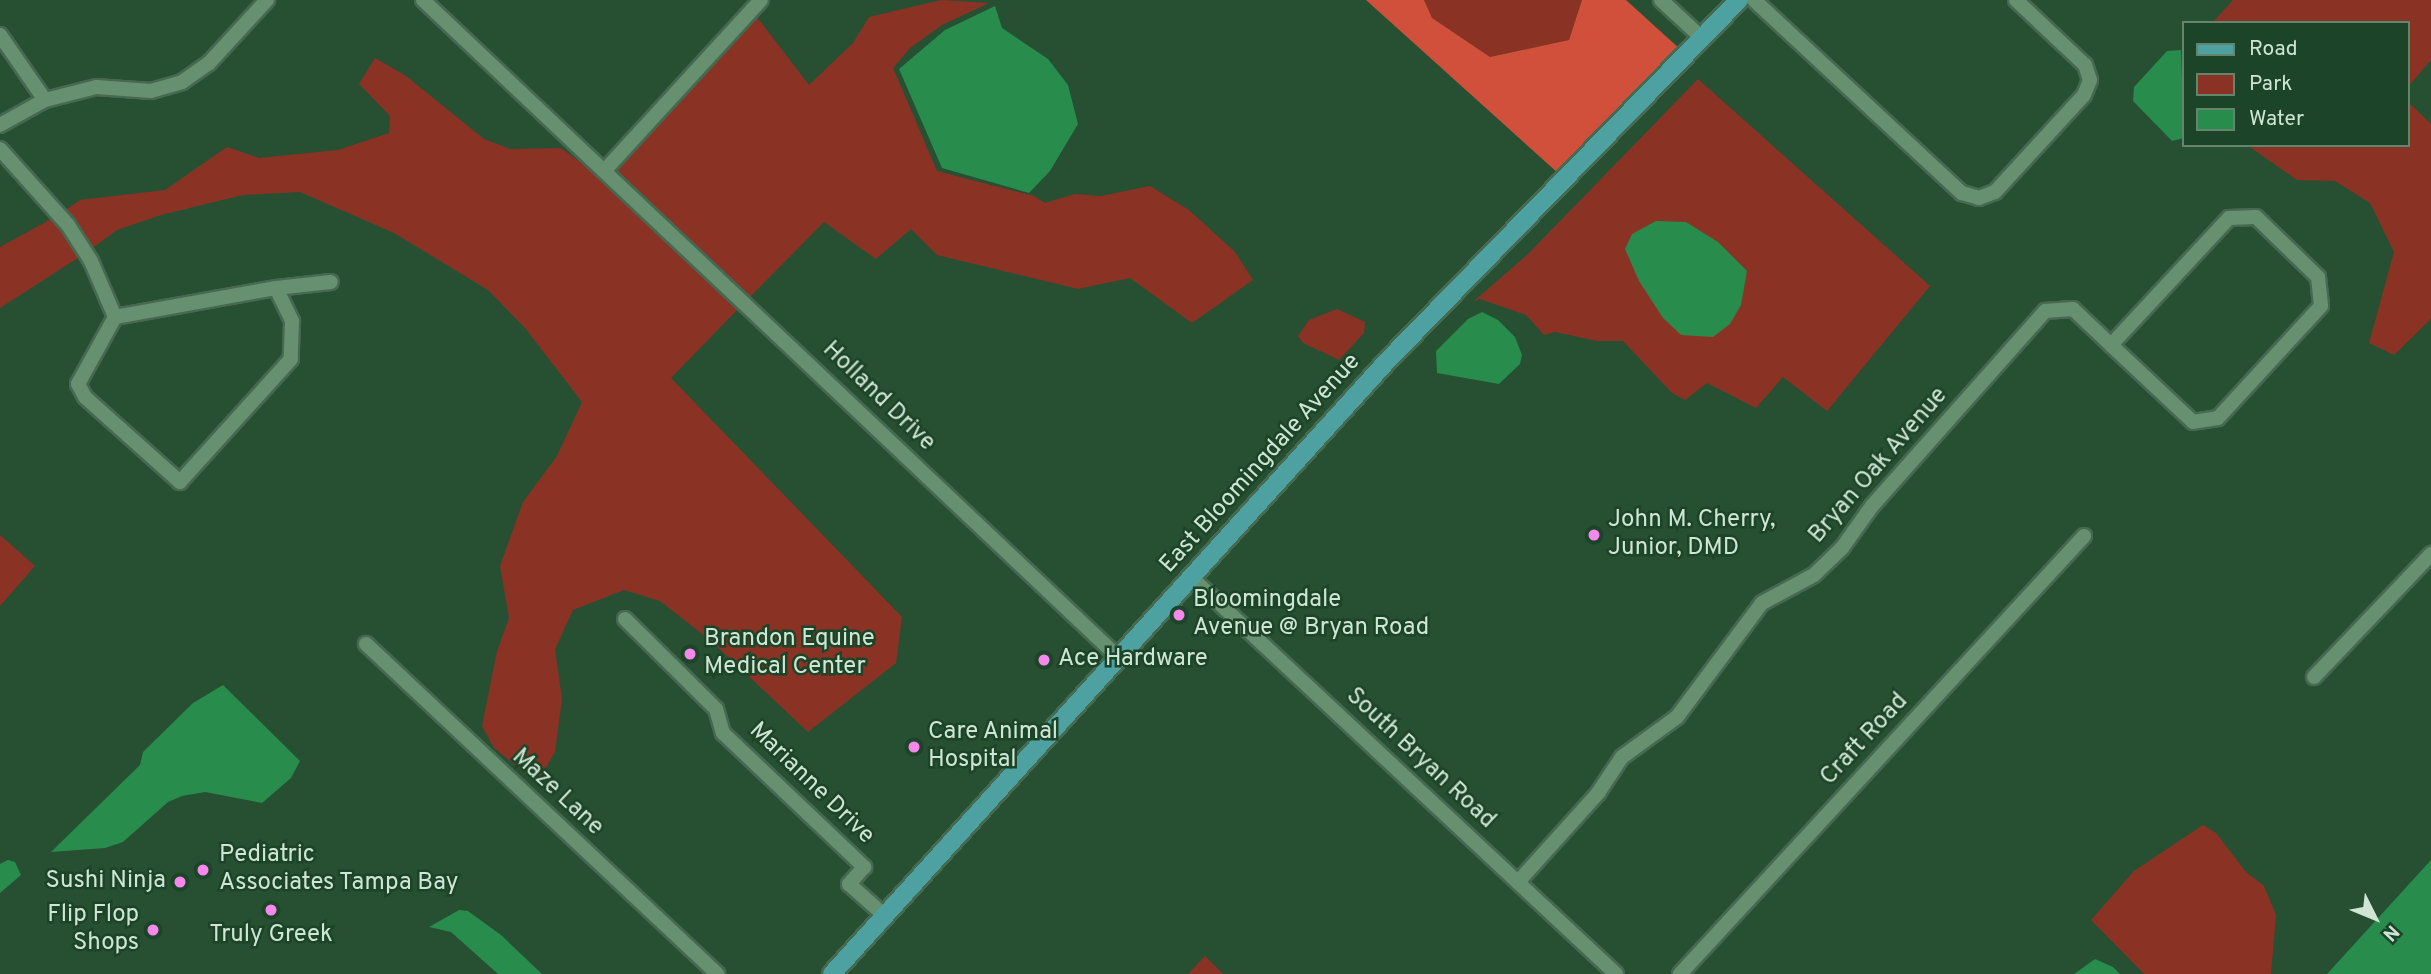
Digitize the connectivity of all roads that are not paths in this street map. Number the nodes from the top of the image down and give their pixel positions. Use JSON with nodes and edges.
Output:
{"nodes":[{"id":1,"x":267,"y":0,"type":"edge"},
{"id":2,"x":423,"y":0,"type":"edge"},
{"id":3,"x":761,"y":0,"type":"edge"},
{"id":4,"x":1661,"y":0,"type":"edge"},
{"id":5,"x":1739,"y":0,"type":"edge"},
{"id":6,"x":1754,"y":0,"type":"edge"},
{"id":7,"x":2016,"y":0,"type":"edge"},
{"id":8,"x":0,"y":35,"type":"edge"},
{"id":9,"x":1702,"y":38,"type":"junction"},
{"id":10,"x":45,"y":100,"type":"junction"},
{"id":11,"x":0,"y":125,"type":"edge"},
{"id":12,"x":0,"y":149,"type":"edge"},
{"id":13,"x":606,"y":169,"type":"junction"},
{"id":14,"x":331,"y":282,"type":"dead end"},
{"id":15,"x":276,"y":288,"type":"junction"},
{"id":16,"x":115,"y":317,"type":"junction"},
{"id":17,"x":2111,"y":345,"type":"junction"},
{"id":18,"x":2084,"y":536,"type":"dead end"},
{"id":19,"x":2431,"y":554,"type":"edge"},
{"id":20,"x":1192,"y":578,"type":"junction"},
{"id":21,"x":625,"y":619,"type":"dead end"},
{"id":22,"x":366,"y":645,"type":"dead end"},
{"id":23,"x":1119,"y":658,"type":"junction"},
{"id":24,"x":2314,"y":677,"type":"dead end"},
{"id":25,"x":1518,"y":882,"type":"junction"},
{"id":26,"x":886,"y":917,"type":"junction"},
{"id":27,"x":717,"y":974,"type":"edge"},
{"id":28,"x":832,"y":974,"type":"edge"},
{"id":29,"x":1616,"y":974,"type":"edge"},
{"id":30,"x":1680,"y":974,"type":"edge"}],
"edges":[{"from":1,"to":10,"type":"street"},
{"from":2,"to":13,"type":"street","name":"Holland Drive"},
{"from":3,"to":13,"type":"street"},
{"from":4,"to":9,"type":"street"},
{"from":5,"to":9,"type":"main road","name":"East Bloomingdale Avenue"},
{"from":6,"to":7,"type":"street"},
{"from":8,"to":10,"type":"street"},
{"from":9,"to":20,"type":"main road","name":"East Bloomingdale Avenue"},
{"from":10,"to":11,"type":"street"},
{"from":12,"to":16,"type":"street"},
{"from":13,"to":23,"type":"street","name":"Holland Drive"},
{"from":14,"to":15,"type":"street"},
{"from":15,"to":16,"type":"street"},
{"from":15,"to":16,"type":"street"},
{"from":17,"to":17,"type":"street","name":"Bryan Oak Avenue"},
{"from":17,"to":25,"type":"street","name":"Bryan Oak Avenue"},
{"from":18,"to":30,"type":"street","name":"Craft Road"},
{"from":19,"to":24,"type":"street"},
{"from":20,"to":23,"type":"main road","name":"East Bloomingdale Avenue"},
{"from":20,"to":25,"type":"street","name":"South Bryan Road"},
{"from":21,"to":26,"type":"street","name":"Marianne Drive"},
{"from":22,"to":27,"type":"street","name":"Maze Lane"},
{"from":23,"to":26,"type":"main road","name":"East Bloomingdale Avenue"},
{"from":25,"to":29,"type":"street","name":"South Bryan Road"},
{"from":26,"to":28,"type":"main road","name":"East Bloomingdale Avenue"}]}
